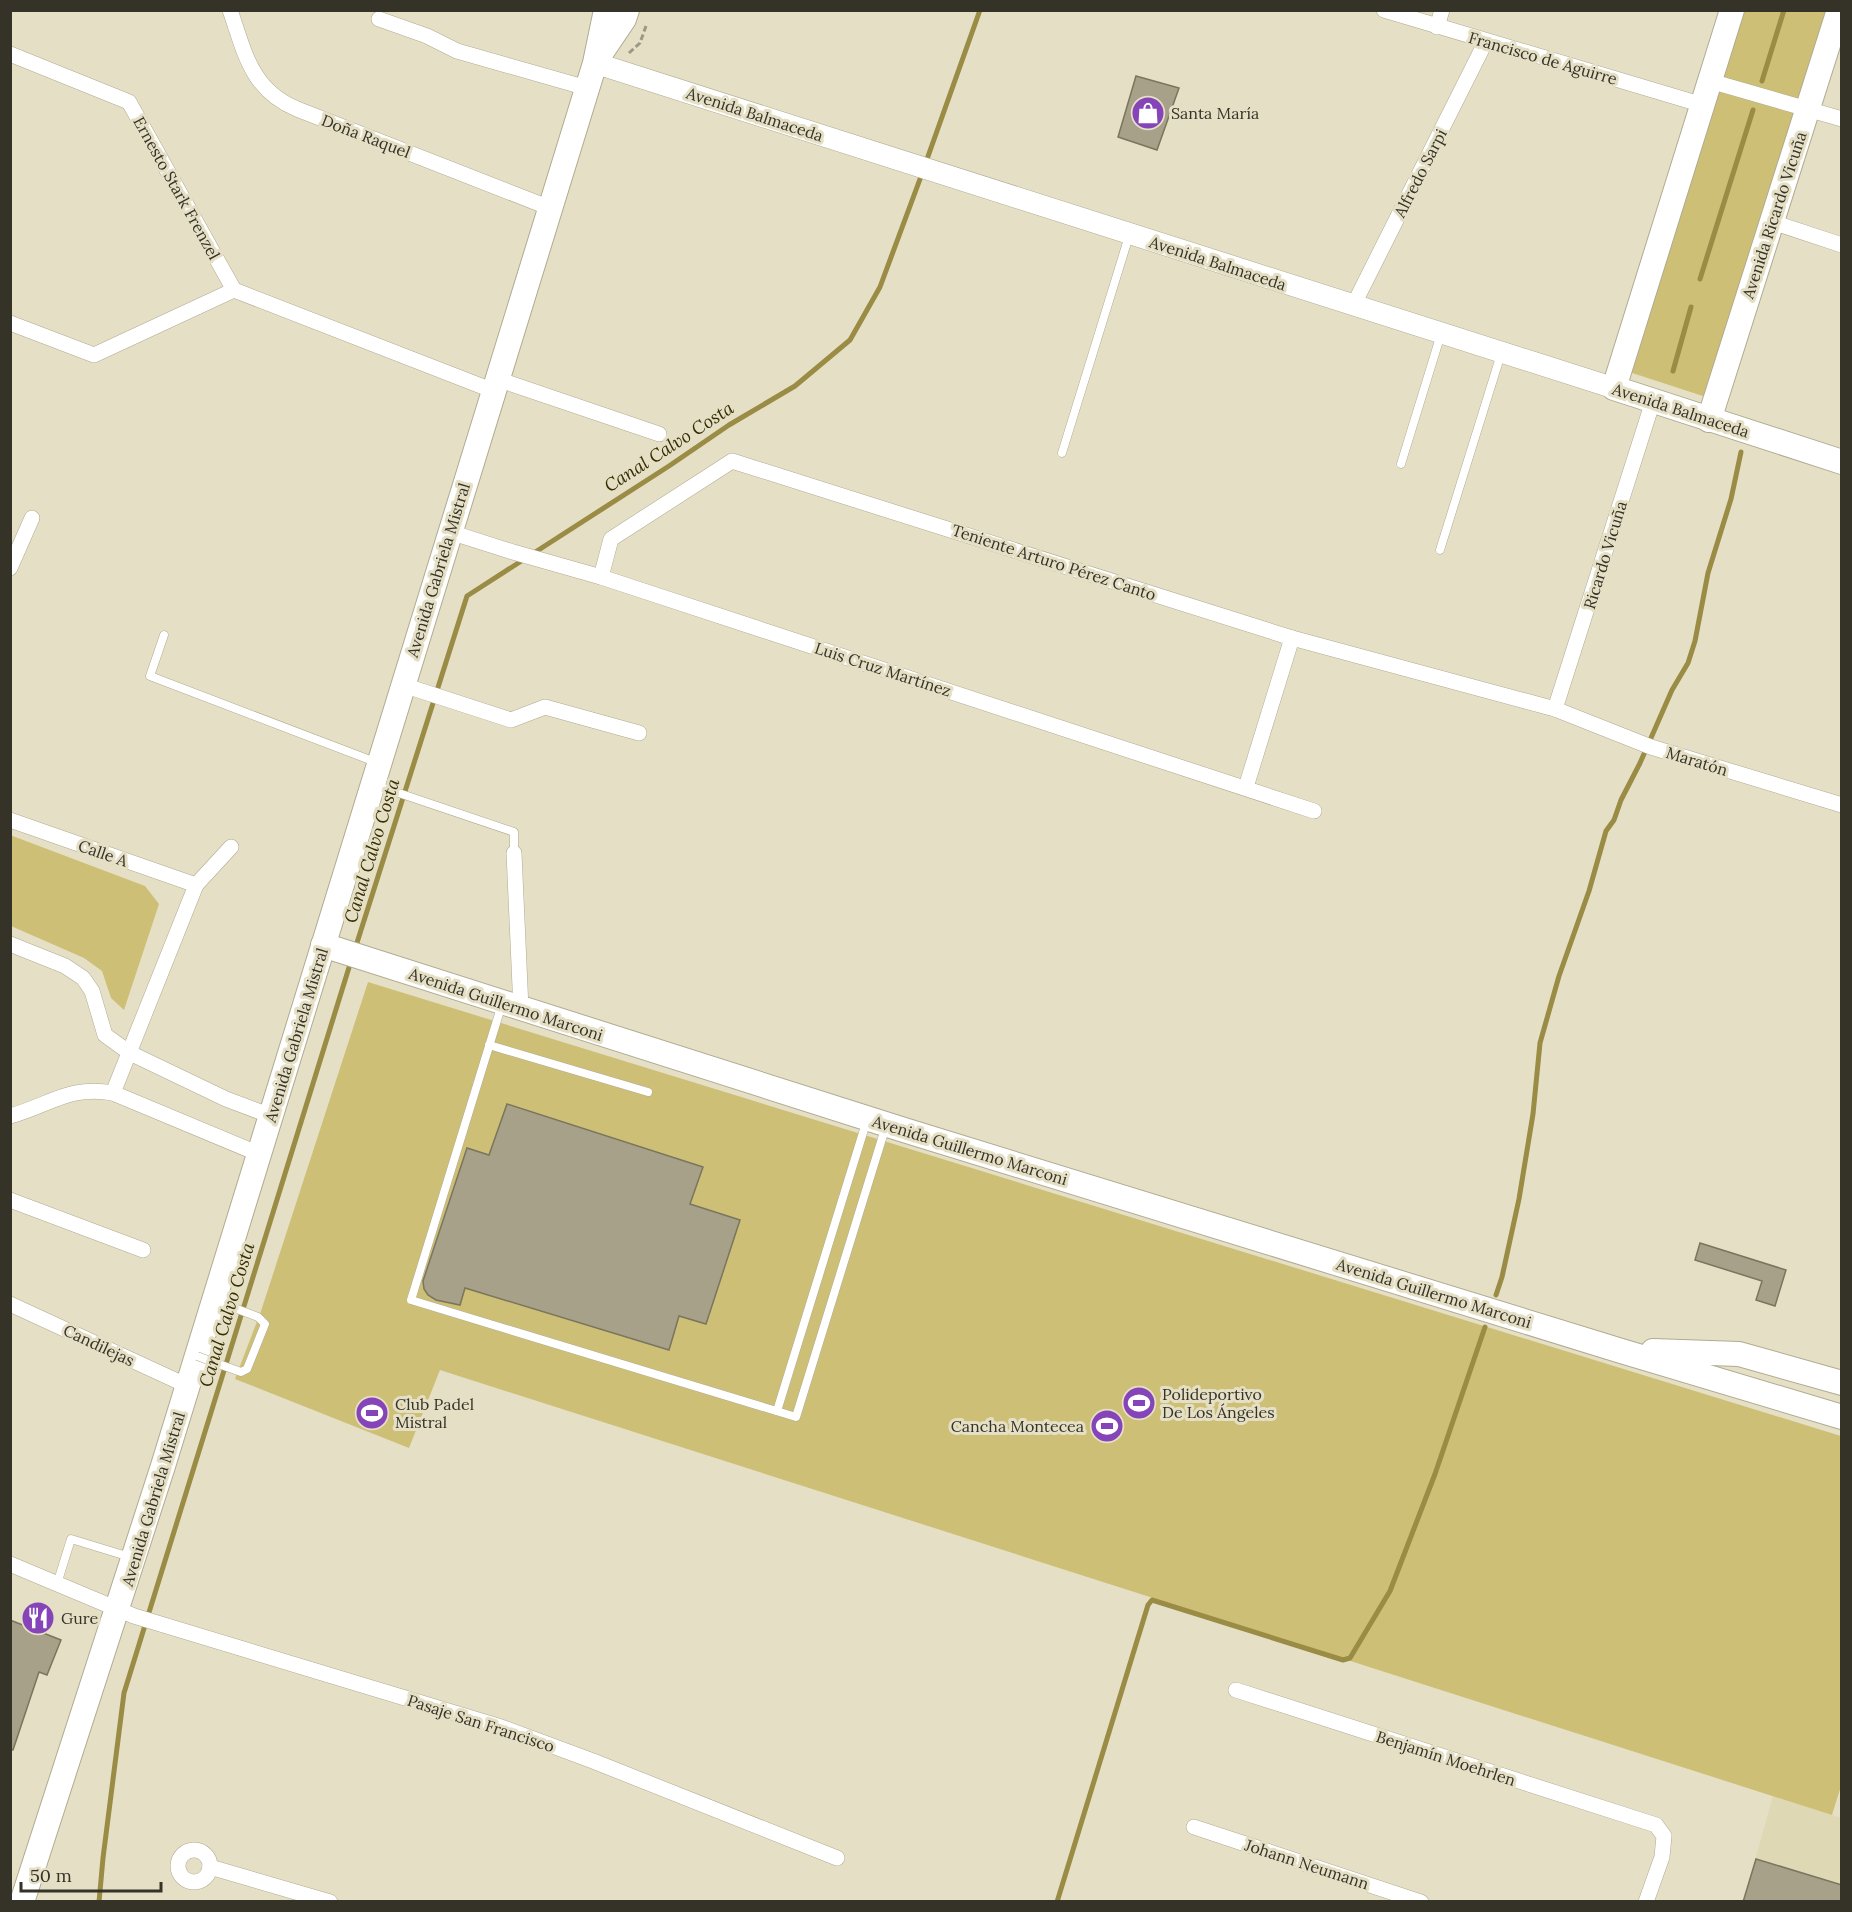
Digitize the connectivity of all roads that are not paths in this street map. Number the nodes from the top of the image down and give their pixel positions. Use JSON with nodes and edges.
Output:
{"nodes":[{"id":1,"x":230,"y":10,"type":"edge"},
{"id":2,"x":606,"y":10,"type":"edge"},
{"id":3,"x":627,"y":10,"type":"edge"},
{"id":4,"x":1384,"y":10,"type":"edge"},
{"id":5,"x":1443,"y":10,"type":"edge"},
{"id":6,"x":1732,"y":10,"type":"edge"},
{"id":7,"x":1839,"y":10,"type":"edge"},
{"id":8,"x":379,"y":19,"type":"dead end"},
{"id":9,"x":1437,"y":27,"type":"junction"},
{"id":10,"x":1486,"y":40,"type":"junction"},
{"id":11,"x":10,"y":54,"type":"edge"},
{"id":12,"x":595,"y":63,"type":"junction"},
{"id":13,"x":1710,"y":81,"type":"junction"},
{"id":14,"x":587,"y":88,"type":"junction"},
{"id":15,"x":1703,"y":105,"type":"junction"},
{"id":16,"x":1808,"y":109,"type":"junction"},
{"id":17,"x":1842,"y":119,"type":"edge"},
{"id":18,"x":550,"y":208,"type":"junction"},
{"id":19,"x":1772,"y":222,"type":"junction"},
{"id":20,"x":1129,"y":234,"type":"junction"},
{"id":21,"x":1842,"y":244,"type":"edge"},
{"id":22,"x":234,"y":290,"type":"junction"},
{"id":23,"x":1353,"y":306,"type":"junction"},
{"id":24,"x":10,"y":323,"type":"edge"},
{"id":25,"x":1441,"y":334,"type":"junction"},
{"id":26,"x":1501,"y":353,"type":"junction"},
{"id":27,"x":495,"y":385,"type":"junction"},
{"id":28,"x":1614,"y":388,"type":"junction"},
{"id":29,"x":1653,"y":401,"type":"junction"},
{"id":30,"x":1708,"y":420,"type":"junction"},
{"id":31,"x":659,"y":434,"type":"dead end"},
{"id":32,"x":1062,"y":453,"type":"dead end"},
{"id":33,"x":1842,"y":462,"type":"edge"},
{"id":34,"x":1401,"y":464,"type":"dead end"},
{"id":35,"x":32,"y":518,"type":"dead end"},
{"id":36,"x":450,"y":532,"type":"junction"},
{"id":37,"x":1440,"y":550,"type":"dead end"},
{"id":38,"x":10,"y":568,"type":"edge"},
{"id":39,"x":601,"y":578,"type":"junction"},
{"id":40,"x":164,"y":635,"type":"dead end"},
{"id":41,"x":1292,"y":638,"type":"junction"},
{"id":42,"x":413,"y":689,"type":"junction"},
{"id":43,"x":1555,"y":709,"type":"junction"},
{"id":44,"x":639,"y":733,"type":"dead end"},
{"id":45,"x":380,"y":779,"type":"junction"},
{"id":46,"x":1246,"y":787,"type":"junction"},
{"id":47,"x":1842,"y":805,"type":"edge"},
{"id":48,"x":1314,"y":811,"type":"dead end"},
{"id":49,"x":10,"y":820,"type":"edge"},
{"id":50,"x":231,"y":848,"type":"dead end"},
{"id":51,"x":514,"y":853,"type":"joint"},
{"id":52,"x":196,"y":885,"type":"junction"},
{"id":53,"x":10,"y":944,"type":"edge"},
{"id":54,"x":331,"y":948,"type":"junction"},
{"id":55,"x":512,"y":1006,"type":"junction"},
{"id":56,"x":489,"y":1045,"type":"junction"},
{"id":57,"x":130,"y":1053,"type":"junction"},
{"id":58,"x":648,"y":1092,"type":"dead end"},
{"id":59,"x":113,"y":1094,"type":"junction"},
{"id":60,"x":10,"y":1116,"type":"edge"},
{"id":61,"x":271,"y":1116,"type":"junction"},
{"id":62,"x":877,"y":1121,"type":"junction"},
{"id":63,"x":259,"y":1154,"type":"junction"},
{"id":64,"x":10,"y":1200,"type":"edge"},
{"id":65,"x":143,"y":1250,"type":"dead end"},
{"id":66,"x":222,"y":1303,"type":"junction"},
{"id":67,"x":10,"y":1304,"type":"edge"},
{"id":68,"x":1617,"y":1350,"type":"junction"},
{"id":69,"x":205,"y":1359,"type":"junction"},
{"id":70,"x":1842,"y":1383,"type":"edge"},
{"id":71,"x":188,"y":1386,"type":"junction"},
{"id":72,"x":777,"y":1411,"type":"junction"},
{"id":73,"x":1842,"y":1417,"type":"edge"},
{"id":74,"x":134,"y":1558,"type":"junction"},
{"id":75,"x":10,"y":1564,"type":"edge"},
{"id":76,"x":57,"y":1584,"type":"junction"},
{"id":77,"x":126,"y":1613,"type":"junction"},
{"id":78,"x":1236,"y":1690,"type":"dead end"},
{"id":79,"x":1194,"y":1827,"type":"dead end"},
{"id":80,"x":837,"y":1858,"type":"dead end"},
{"id":81,"x":210,"y":1867,"type":"dead end"},
{"id":82,"x":22,"y":1902,"type":"edge"},
{"id":83,"x":330,"y":1902,"type":"edge"},
{"id":84,"x":1421,"y":1902,"type":"edge"},
{"id":85,"x":1646,"y":1902,"type":"edge"}],
"edges":[{"from":1,"to":18,"type":"street","name":"Doña Raquel"},
{"from":2,"to":12,"type":"main road","name":"Avenida Gabriela Mistral"},
{"from":3,"to":12,"type":"main road","name":"Avenida Gabriela Mistral"},
{"from":4,"to":9,"type":"street","name":"Francisco de Aguirre"},
{"from":5,"to":9,"type":"street"},
{"from":6,"to":13,"type":"main road"},
{"from":7,"to":16,"type":"main road","name":"Avenida Ricardo Vicuña"},
{"from":8,"to":14,"type":"street"},
{"from":9,"to":10,"type":"street","name":"Francisco de Aguirre"},
{"from":10,"to":15,"type":"street","name":"Francisco de Aguirre"},
{"from":10,"to":23,"type":"street","name":"Alfredo Sarpi"},
{"from":11,"to":22,"type":"street","name":"Ernesto Stark Frenzel"},
{"from":12,"to":14,"type":"main road","name":"Avenida Gabriela Mistral"},
{"from":12,"to":20,"type":"main road","name":"Avenida Balmaceda"},
{"from":13,"to":15,"type":"main road"},
{"from":13,"to":16,"type":"street"},
{"from":14,"to":18,"type":"main road","name":"Avenida Gabriela Mistral"},
{"from":15,"to":28,"type":"main road"},
{"from":16,"to":17,"type":"street"},
{"from":16,"to":19,"type":"main road","name":"Avenida Ricardo Vicuña"},
{"from":18,"to":27,"type":"main road","name":"Avenida Gabriela Mistral"},
{"from":19,"to":21,"type":"street"},
{"from":19,"to":30,"type":"main road","name":"Avenida Ricardo Vicuña"},
{"from":20,"to":23,"type":"main road","name":"Avenida Balmaceda"},
{"from":20,"to":32,"type":"lane"},
{"from":22,"to":24,"type":"street"},
{"from":22,"to":27,"type":"street"},
{"from":23,"to":25,"type":"main road","name":"Avenida Balmaceda"},
{"from":25,"to":26,"type":"main road","name":"Avenida Balmaceda"},
{"from":25,"to":34,"type":"lane"},
{"from":26,"to":28,"type":"main road","name":"Avenida Balmaceda"},
{"from":26,"to":37,"type":"lane"},
{"from":27,"to":31,"type":"street"},
{"from":27,"to":36,"type":"main road","name":"Avenida Gabriela Mistral"},
{"from":28,"to":29,"type":"main road","name":"Avenida Balmaceda"},
{"from":29,"to":30,"type":"main road","name":"Avenida Balmaceda"},
{"from":29,"to":43,"type":"street","name":"Ricardo Vicuña"},
{"from":30,"to":33,"type":"main road","name":"Avenida Balmaceda"},
{"from":35,"to":38,"type":"street"},
{"from":36,"to":39,"type":"street","name":"Luis Cruz Martínez"},
{"from":36,"to":42,"type":"main road","name":"Avenida Gabriela Mistral"},
{"from":39,"to":41,"type":"street","name":"Teniente Arturo Pérez Canto"},
{"from":39,"to":46,"type":"street","name":"Luis Cruz Martínez"},
{"from":40,"to":45,"type":"lane"},
{"from":41,"to":43,"type":"street","name":"Teniente Arturo Pérez Canto"},
{"from":41,"to":46,"type":"street"},
{"from":42,"to":44,"type":"street"},
{"from":42,"to":45,"type":"main road","name":"Avenida Gabriela Mistral"},
{"from":43,"to":47,"type":"street","name":"Maratón"},
{"from":45,"to":51,"type":"lane"},
{"from":45,"to":54,"type":"main road","name":"Avenida Gabriela Mistral"},
{"from":46,"to":48,"type":"street","name":"Luis Cruz Martínez"},
{"from":49,"to":52,"type":"street","name":"Calle A"},
{"from":50,"to":52,"type":"street"},
{"from":51,"to":55,"type":"street"},
{"from":52,"to":57,"type":"street"},
{"from":53,"to":57,"type":"street"},
{"from":54,"to":55,"type":"main road","name":"Avenida Guillermo Marconi"},
{"from":54,"to":61,"type":"main road","name":"Avenida Gabriela Mistral"},
{"from":55,"to":56,"type":"lane"},
{"from":55,"to":62,"type":"main road","name":"Avenida Guillermo Marconi"},
{"from":56,"to":58,"type":"lane"},
{"from":56,"to":72,"type":"lane"},
{"from":57,"to":59,"type":"street"},
{"from":57,"to":61,"type":"street"},
{"from":59,"to":60,"type":"street"},
{"from":59,"to":63,"type":"street"},
{"from":61,"to":63,"type":"main road","name":"Avenida Gabriela Mistral"},
{"from":62,"to":68,"type":"main road","name":"Avenida Guillermo Marconi"},
{"from":62,"to":72,"type":"lane"},
{"from":62,"to":72,"type":"lane"},
{"from":63,"to":66,"type":"main road","name":"Avenida Gabriela Mistral"},
{"from":64,"to":65,"type":"street"},
{"from":66,"to":69,"type":"main road","name":"Avenida Gabriela Mistral"},
{"from":66,"to":69,"type":"lane"},
{"from":67,"to":71,"type":"street","name":"Candilejas"},
{"from":68,"to":70,"type":"main road","name":"Avenida Guillermo Marconi"},
{"from":68,"to":73,"type":"main road","name":"Avenida Guillermo Marconi"},
{"from":69,"to":71,"type":"main road","name":"Avenida Gabriela Mistral"},
{"from":71,"to":74,"type":"main road","name":"Avenida Gabriela Mistral"},
{"from":74,"to":76,"type":"lane"},
{"from":74,"to":77,"type":"main road","name":"Avenida Gabriela Mistral"},
{"from":75,"to":76,"type":"street","name":"Pasaje San Francisco"},
{"from":76,"to":77,"type":"street","name":"Pasaje San Francisco"},
{"from":77,"to":80,"type":"street","name":"Pasaje San Francisco"},
{"from":77,"to":82,"type":"main road","name":"Avenida Gabriela Mistral"},
{"from":78,"to":85,"type":"street","name":"Benjamín Moehrlen"},
{"from":79,"to":84,"type":"street","name":"Johann Neumann"},
{"from":81,"to":83,"type":"street"}]}
